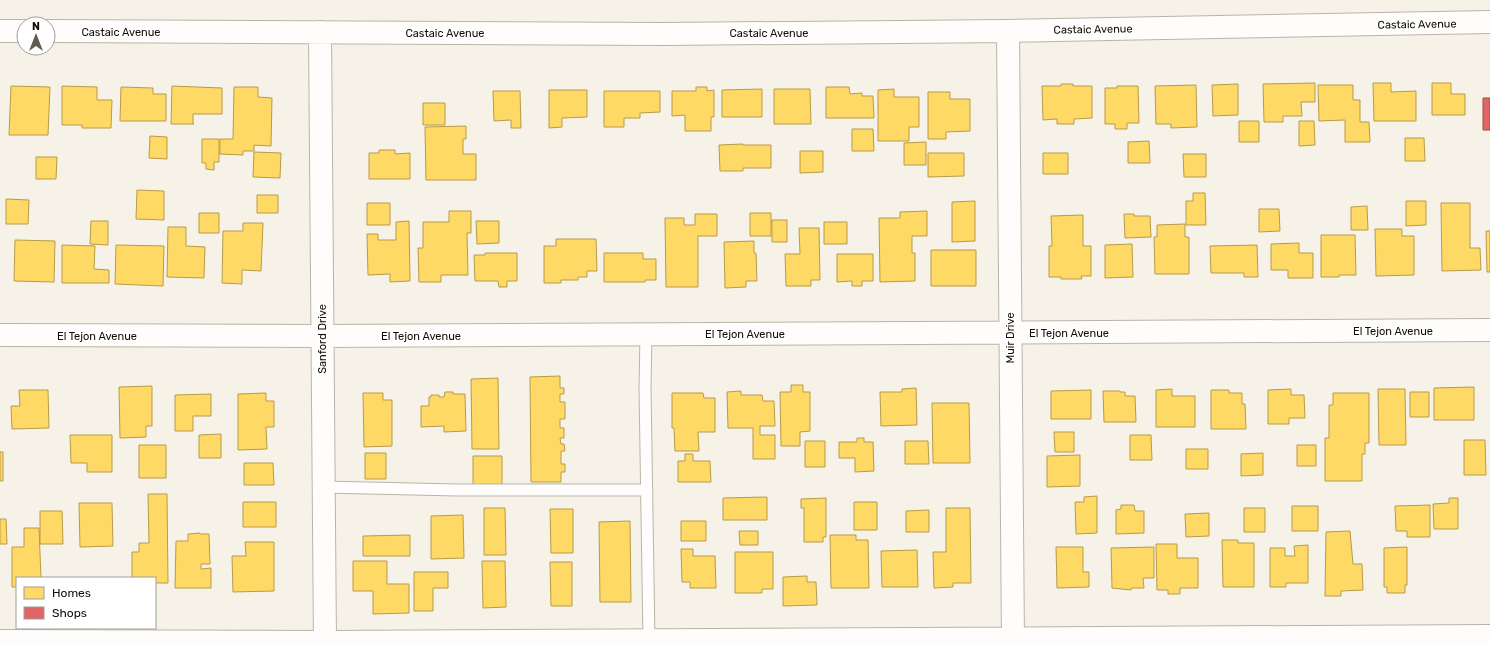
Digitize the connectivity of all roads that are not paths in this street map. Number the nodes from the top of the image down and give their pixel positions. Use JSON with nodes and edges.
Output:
{"nodes":[{"id":1,"x":1490,"y":22,"type":"edge"},
{"id":2,"x":0,"y":31,"type":"edge"},
{"id":3,"x":16,"y":31,"type":"edge"},
{"id":4,"x":56,"y":31,"type":"edge"},
{"id":5,"x":1008,"y":31,"type":"junction"},
{"id":6,"x":320,"y":32,"type":"junction"},
{"id":7,"x":1490,"y":330,"type":"edge"},
{"id":8,"x":1010,"y":333,"type":"junction"},
{"id":9,"x":0,"y":335,"type":"edge"},
{"id":10,"x":646,"y":335,"type":"junction"},
{"id":11,"x":322,"y":336,"type":"junction"},
{"id":12,"x":323,"y":487,"type":"junction"},
{"id":13,"x":647,"y":490,"type":"junction"},
{"id":14,"x":1490,"y":636,"type":"edge"},
{"id":15,"x":0,"y":641,"type":"edge"},
{"id":16,"x":649,"y":641,"type":"junction"},
{"id":17,"x":1013,"y":642,"type":"edge"},
{"id":18,"x":325,"y":644,"type":"edge"}],
"edges":[{"from":1,"to":5,"type":"street","name":"Castaic Avenue"},
{"from":2,"to":3,"type":"street"},
{"from":4,"to":6,"type":"street","name":"Castaic Avenue"},
{"from":5,"to":6,"type":"street","name":"Castaic Avenue"},
{"from":5,"to":8,"type":"street","name":"Muir Drive"},
{"from":6,"to":11,"type":"street","name":"Sanford Drive"},
{"from":7,"to":8,"type":"street","name":"El Tejon Avenue"},
{"from":8,"to":10,"type":"street","name":"El Tejon Avenue"},
{"from":8,"to":17,"type":"street","name":"Muir Drive"},
{"from":9,"to":11,"type":"street","name":"El Tejon Avenue"},
{"from":10,"to":11,"type":"street","name":"El Tejon Avenue"},
{"from":10,"to":13,"type":"lane"},
{"from":11,"to":12,"type":"street","name":"Sanford Drive"},
{"from":12,"to":13,"type":"lane"},
{"from":12,"to":18,"type":"street","name":"Sanford Drive"},
{"from":13,"to":16,"type":"lane"},
{"from":14,"to":17,"type":"street"},
{"from":15,"to":18,"type":"street"},
{"from":16,"to":17,"type":"street"},
{"from":16,"to":18,"type":"street"}]}
